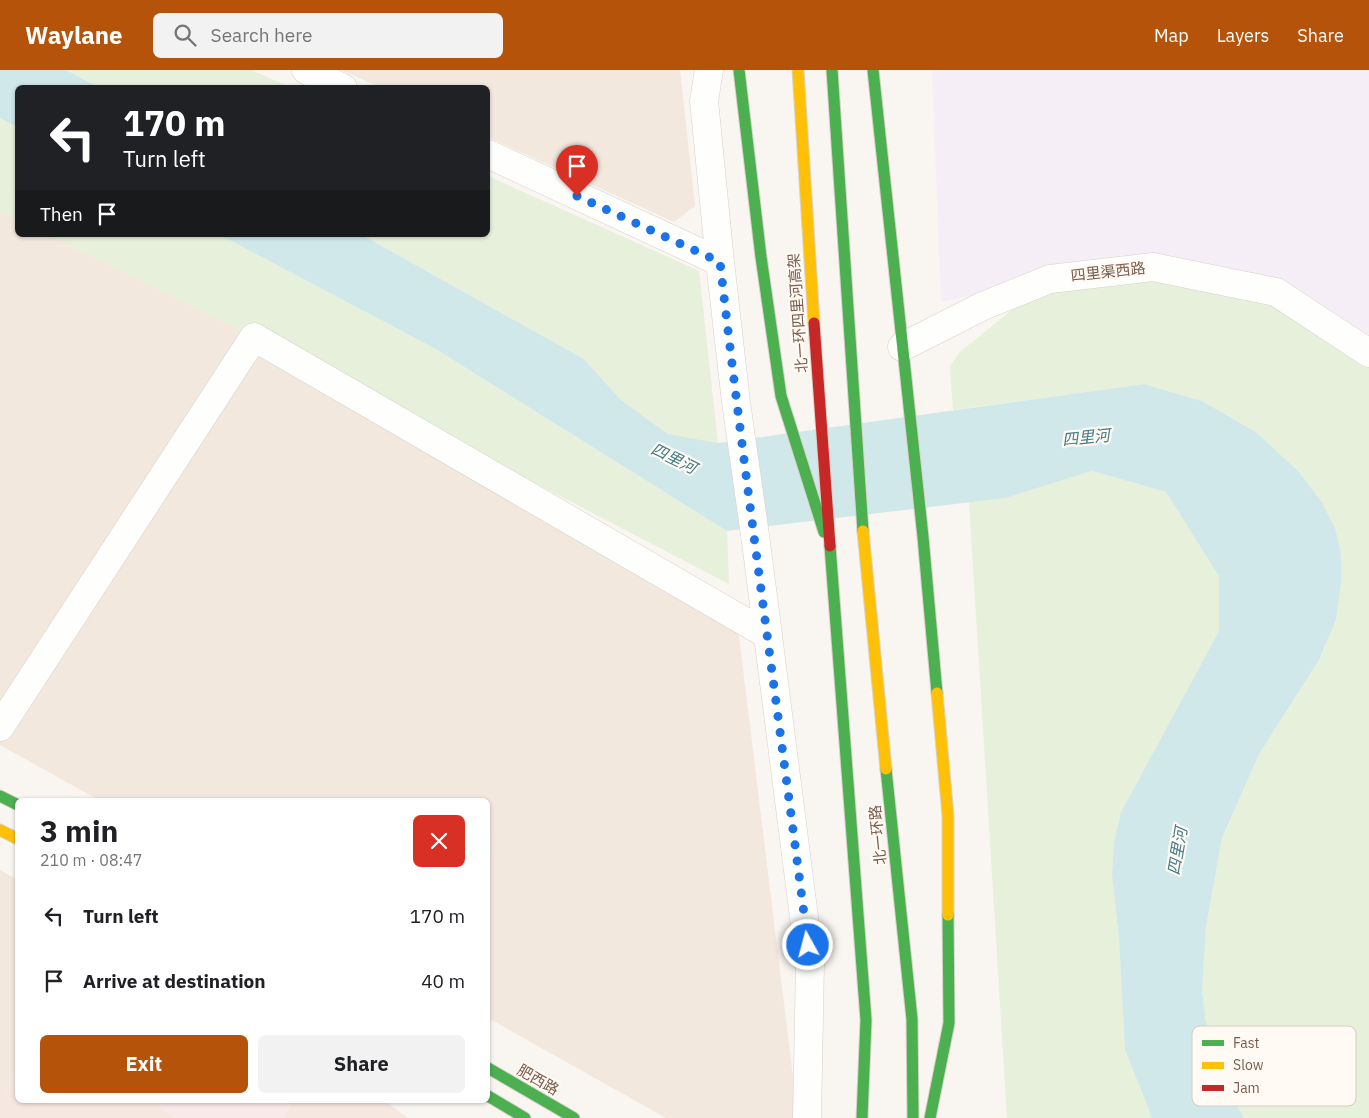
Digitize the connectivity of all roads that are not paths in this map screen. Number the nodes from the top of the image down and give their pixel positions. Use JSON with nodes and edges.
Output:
{"nodes":[{"id":1,"x":306,"y":70,"type":"edge"},
{"id":2,"x":709,"y":70,"type":"edge"},
{"id":3,"x":739,"y":70,"type":"edge"},
{"id":4,"x":798,"y":70,"type":"edge"},
{"id":5,"x":832,"y":70,"type":"edge"},
{"id":6,"x":873,"y":70,"type":"edge"},
{"id":7,"x":337,"y":85,"type":"edge"},
{"id":8,"x":490,"y":155,"type":"edge"},
{"id":9,"x":720,"y":262,"type":"junction"},
{"id":10,"x":902,"y":347,"type":"junction"},
{"id":11,"x":1369,"y":353,"type":"edge"},
{"id":12,"x":831,"y":555,"type":"junction"},
{"id":13,"x":768,"y":634,"type":"junction"},
{"id":14,"x":0,"y":727,"type":"edge"},
{"id":15,"x":0,"y":796,"type":"edge"},
{"id":16,"x":15,"y":804,"type":"edge"},
{"id":17,"x":0,"y":830,"type":"edge"},
{"id":18,"x":15,"y":838,"type":"edge"},
{"id":19,"x":490,"y":1069,"type":"edge"},
{"id":20,"x":490,"y":1097,"type":"edge"},
{"id":21,"x":525,"y":1118,"type":"edge"},
{"id":22,"x":574,"y":1118,"type":"edge"},
{"id":23,"x":807,"y":1118,"type":"edge"},
{"id":24,"x":862,"y":1118,"type":"edge"},
{"id":25,"x":912,"y":1118,"type":"edge"},
{"id":26,"x":930,"y":1118,"type":"edge"}],
"edges":[{"from":1,"to":7,"type":"street"},
{"from":2,"to":9,"type":"street"},
{"from":3,"to":12,"type":"main road"},
{"from":4,"to":12,"type":"main road","name":"北一环四里河高架"},
{"from":5,"to":25,"type":"main road","name":"北一环路"},
{"from":6,"to":10,"type":"main road"},
{"from":8,"to":9,"type":"street"},
{"from":9,"to":13,"type":"street"},
{"from":10,"to":11,"type":"street","name":"四里渠西路"},
{"from":10,"to":26,"type":"main road"},
{"from":12,"to":24,"type":"main road","name":"北一环路"},
{"from":13,"to":14,"type":"street"},
{"from":13,"to":23,"type":"street"},
{"from":15,"to":16,"type":"main road"},
{"from":17,"to":18,"type":"main road"},
{"from":19,"to":22,"type":"main road","name":"肥西路"},
{"from":20,"to":21,"type":"main road"}]}
